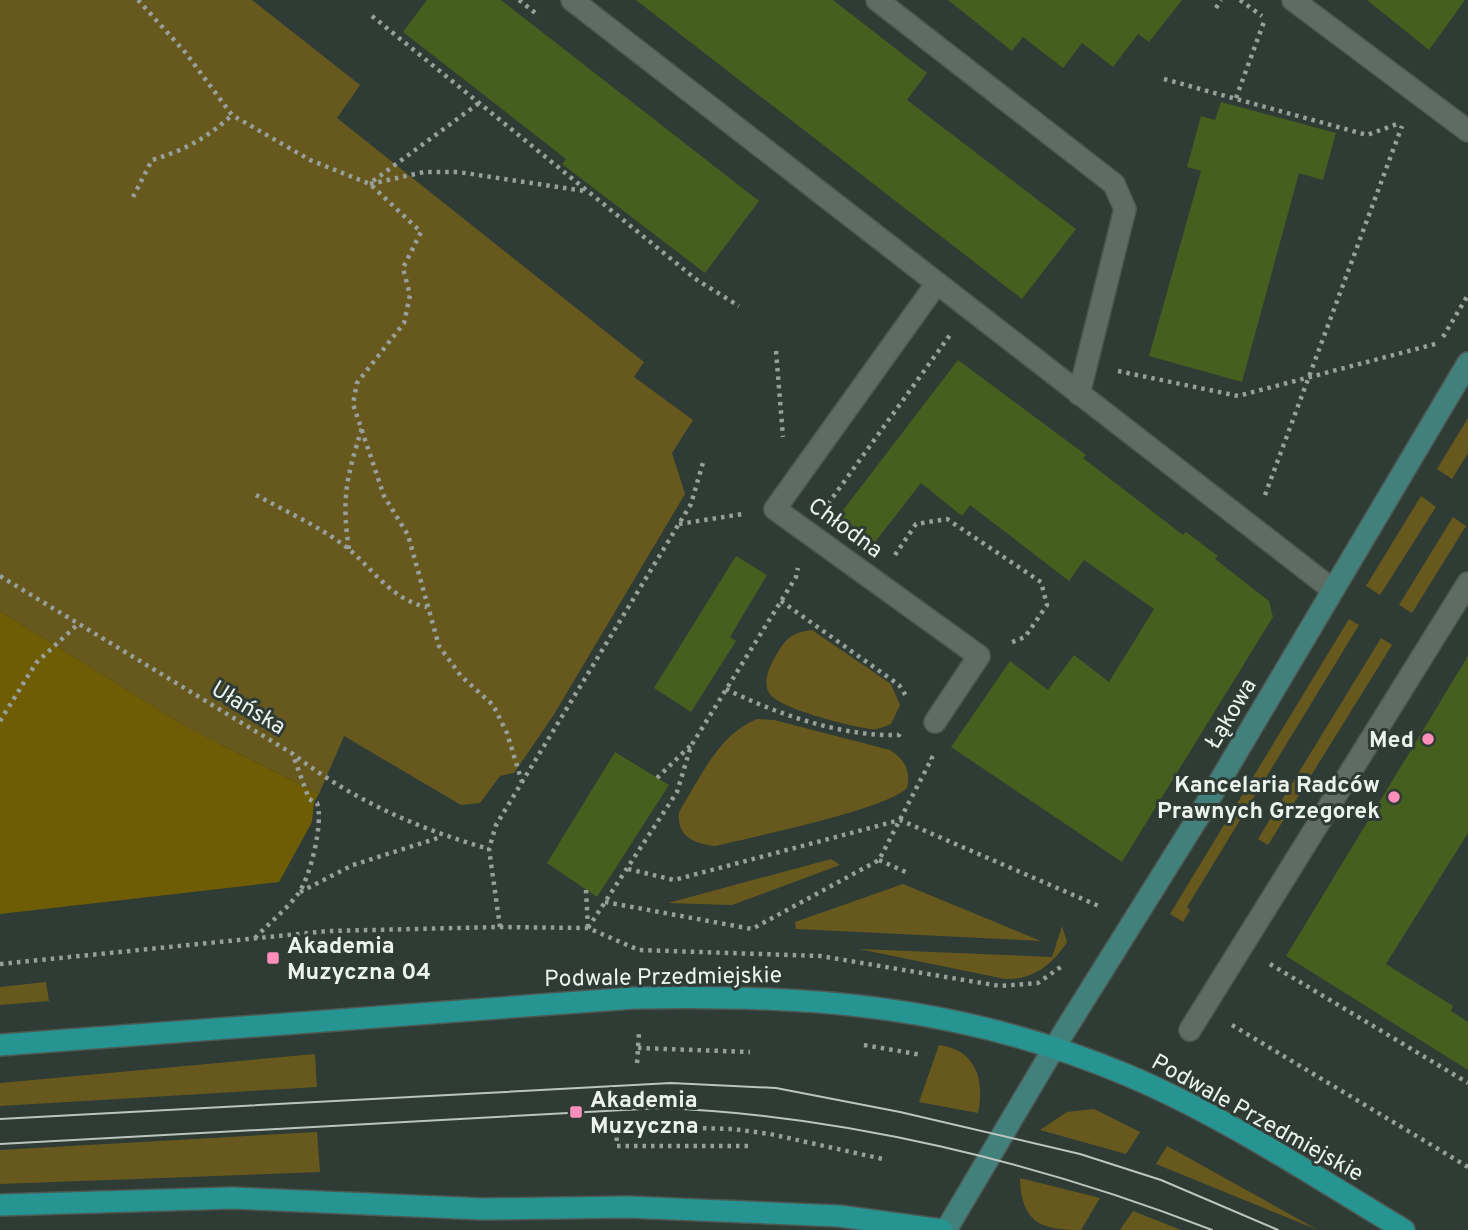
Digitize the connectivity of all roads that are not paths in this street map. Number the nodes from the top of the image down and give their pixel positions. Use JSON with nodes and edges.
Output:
{"nodes":[{"id":1,"x":572,"y":0,"type":"edge"},
{"id":2,"x":877,"y":0,"type":"edge"},
{"id":3,"x":1293,"y":0,"type":"edge"},
{"id":4,"x":1468,"y":131,"type":"edge"},
{"id":5,"x":937,"y":283,"type":"junction"},
{"id":6,"x":1468,"y":363,"type":"edge"},
{"id":7,"x":1079,"y":394,"type":"junction"},
{"id":8,"x":1468,"y":583,"type":"edge"},
{"id":9,"x":1333,"y":590,"type":"junction"},
{"id":10,"x":935,"y":722,"type":"dead end"},
{"id":11,"x":1190,"y":1030,"type":"dead end"},
{"id":12,"x":0,"y":1045,"type":"edge"},
{"id":13,"x":1054,"y":1048,"type":"junction"},
{"id":14,"x":0,"y":1205,"type":"edge"},
{"id":15,"x":799,"y":1221,"type":"edge"},
{"id":16,"x":944,"y":1230,"type":"edge"},
{"id":17,"x":1404,"y":1230,"type":"edge"}],
"edges":[{"from":1,"to":5,"type":"street"},
{"from":2,"to":7,"type":"street"},
{"from":3,"to":4,"type":"street"},
{"from":5,"to":7,"type":"street"},
{"from":5,"to":10,"type":"street","name":"Chłodna"},
{"from":6,"to":9,"type":"street","name":"Łąkowa"},
{"from":7,"to":9,"type":"street"},
{"from":8,"to":11,"type":"street"},
{"from":9,"to":13,"type":"street","name":"Łąkowa"},
{"from":12,"to":13,"type":"main road","name":"Podwale Przedmiejskie"},
{"from":13,"to":16,"type":"street","name":"Łąkowa"},
{"from":13,"to":17,"type":"main road","name":"Podwale Przedmiejskie"},
{"from":14,"to":15,"type":"main road"},
{"from":15,"to":16,"type":"main road"}]}
